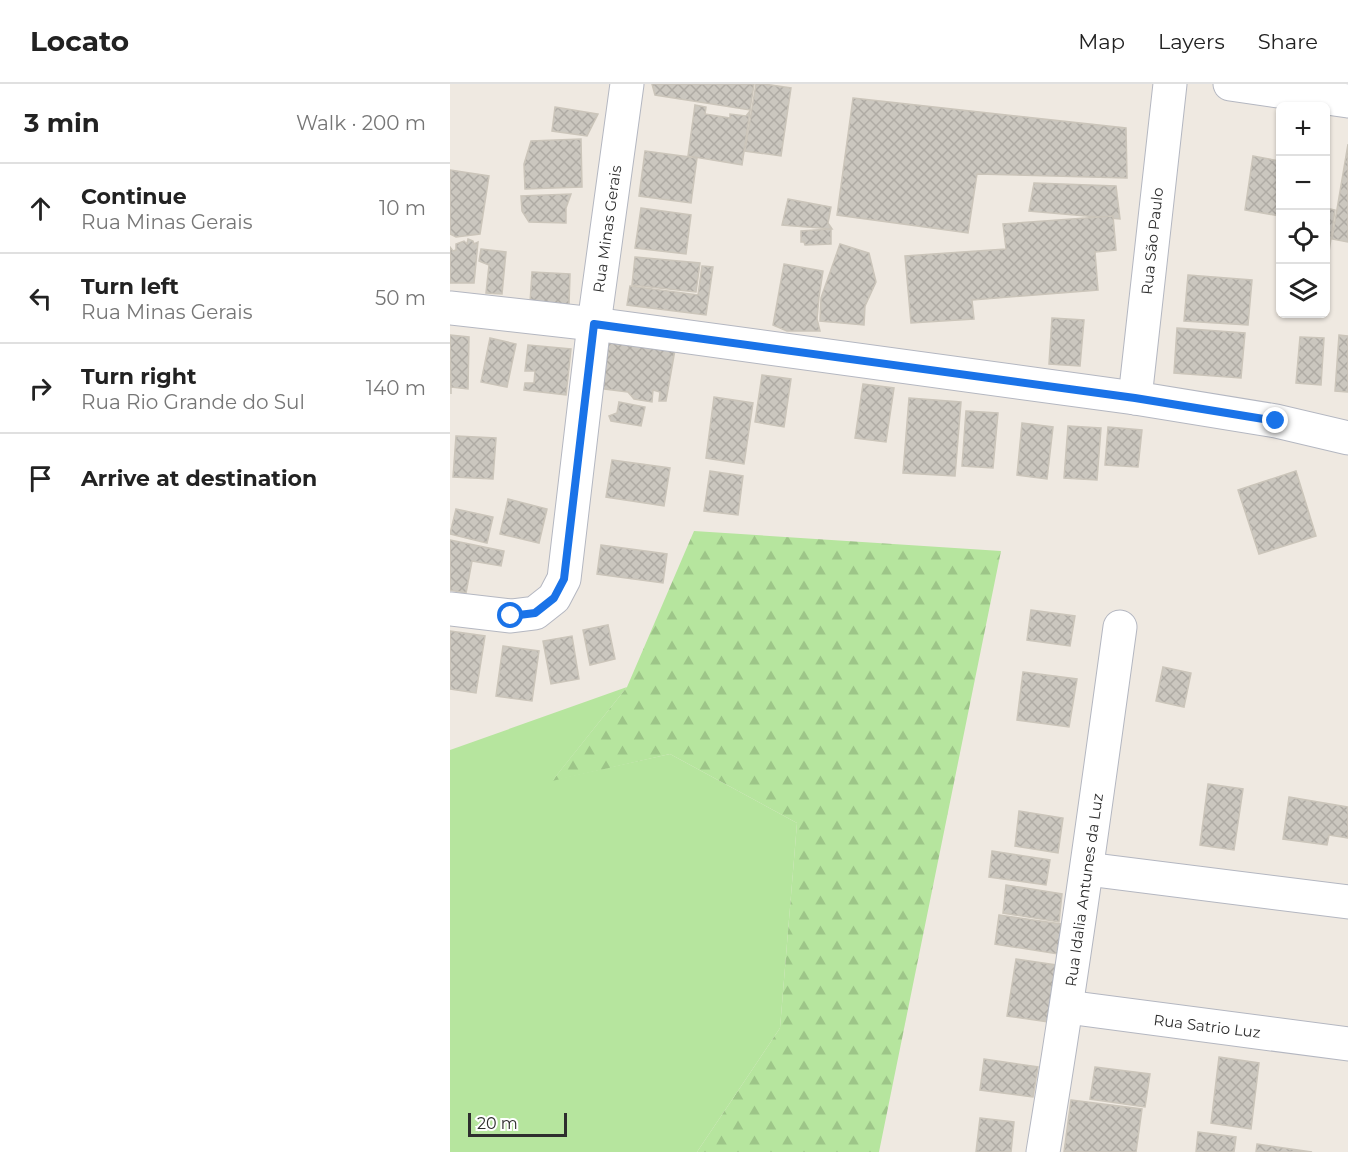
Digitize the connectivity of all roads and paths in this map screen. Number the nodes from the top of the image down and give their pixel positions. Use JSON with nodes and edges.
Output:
{"nodes":[{"id":1,"x":627,"y":84,"type":"edge"},
{"id":2,"x":1170,"y":84,"type":"edge"},
{"id":3,"x":1230,"y":84,"type":"edge"},
{"id":4,"x":1348,"y":101,"type":"edge"},
{"id":5,"x":450,"y":308,"type":"edge"},
{"id":6,"x":594,"y":324,"type":"junction"},
{"id":7,"x":1135,"y":398,"type":"junction"},
{"id":8,"x":1348,"y":438,"type":"edge"},
{"id":9,"x":450,"y":609,"type":"edge"},
{"id":10,"x":1120,"y":627,"type":"dead end"},
{"id":11,"x":1087,"y":869,"type":"junction"},
{"id":12,"x":1348,"y":902,"type":"edge"},
{"id":13,"x":1067,"y":1008,"type":"junction"},
{"id":14,"x":1348,"y":1044,"type":"edge"},
{"id":15,"x":1043,"y":1152,"type":"edge"}],
"edges":[{"from":1,"to":6,"type":"street","name":"Rua Minas Gerais"},
{"from":2,"to":7,"type":"street","name":"Rua São Paulo"},
{"from":3,"to":4,"type":"street"},
{"from":5,"to":6,"type":"street"},
{"from":6,"to":7,"type":"street"},
{"from":6,"to":9,"type":"street","name":"Rua Minas Gerais"},
{"from":7,"to":8,"type":"street"},
{"from":10,"to":11,"type":"street","name":"Rua Idalia Antunes da Luz"},
{"from":11,"to":12,"type":"street"},
{"from":11,"to":13,"type":"street","name":"Rua Idalia Antunes da Luz"},
{"from":13,"to":14,"type":"street","name":"Rua Satrio Luz"},
{"from":13,"to":15,"type":"street","name":"Rua Idalia Antunes da Luz"}]}
